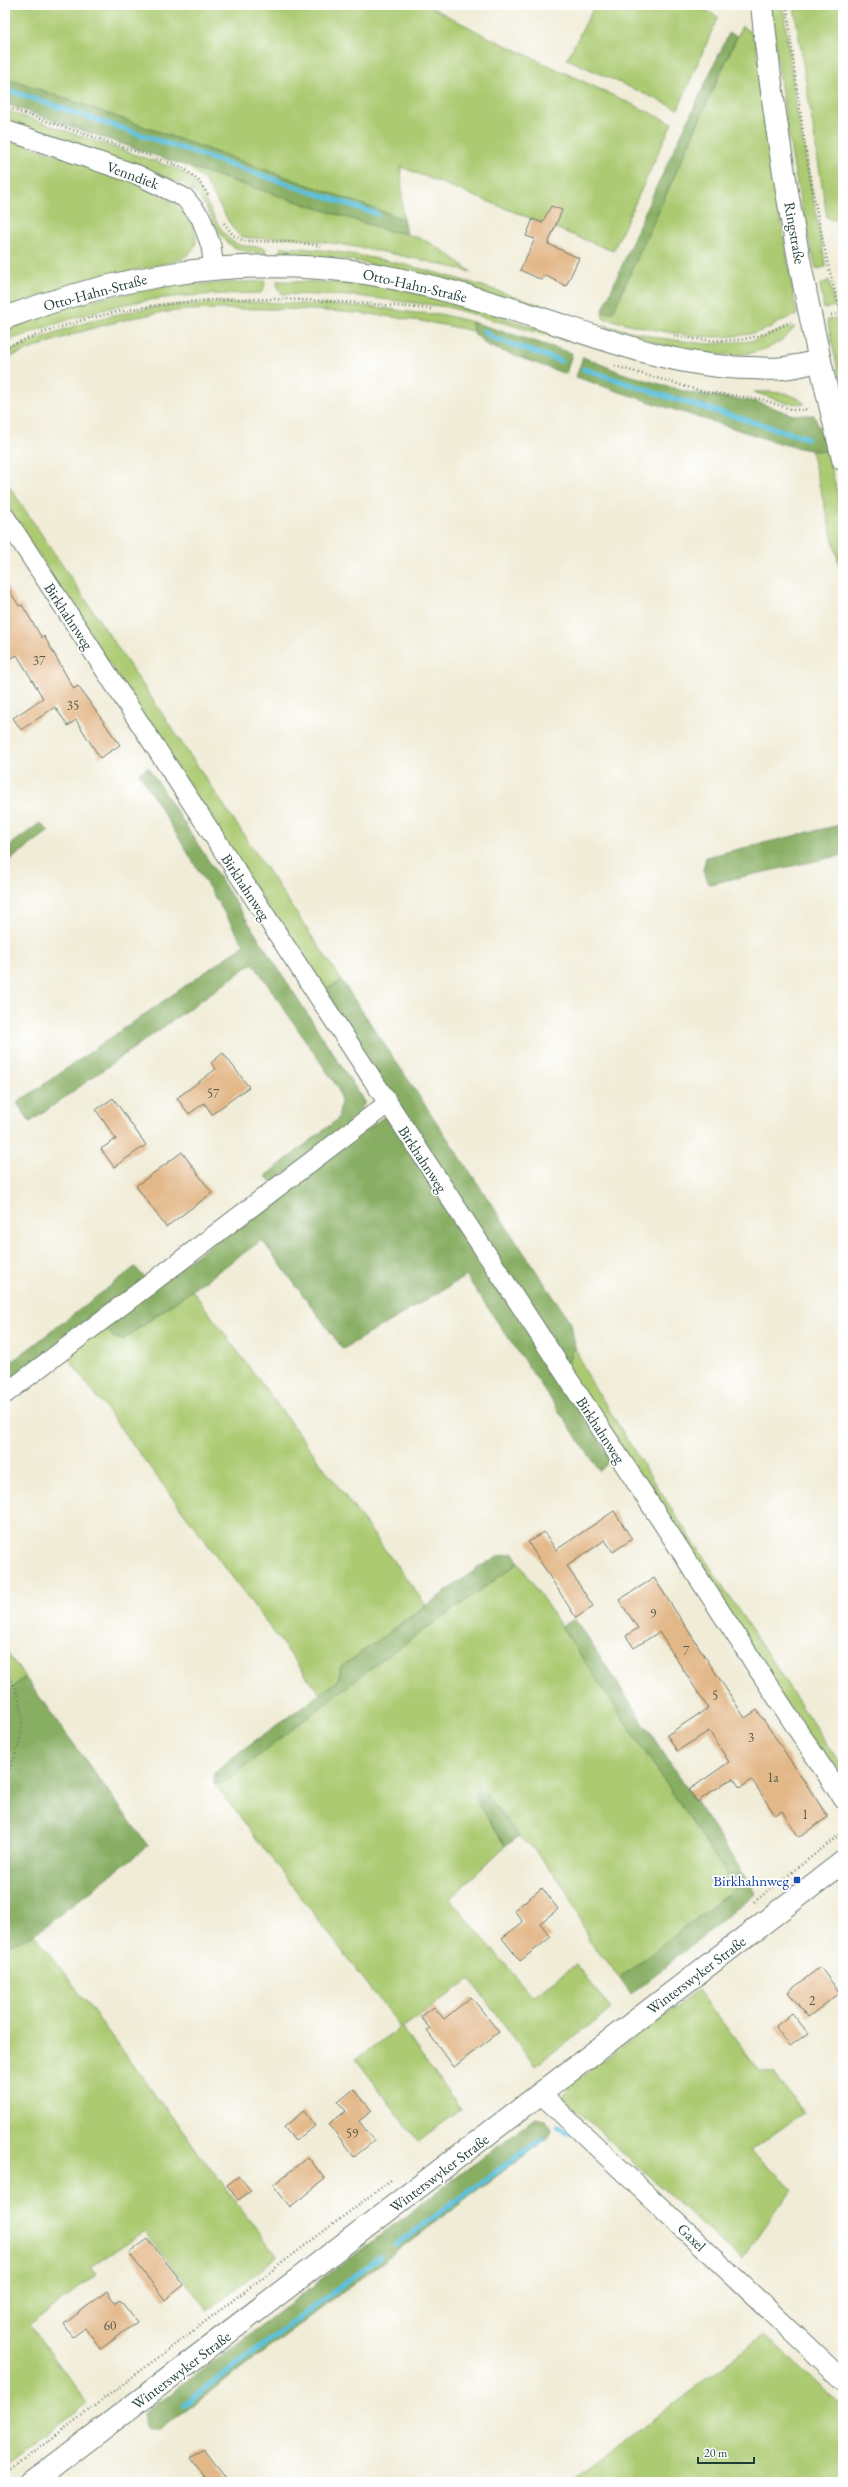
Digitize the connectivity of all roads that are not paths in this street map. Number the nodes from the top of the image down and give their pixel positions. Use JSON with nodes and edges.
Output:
{"nodes":[{"id":1,"x":762,"y":5,"type":"edge"},
{"id":2,"x":5,"y":130,"type":"edge"},
{"id":3,"x":214,"y":270,"type":"junction"},
{"id":4,"x":5,"y":318,"type":"edge"},
{"id":5,"x":820,"y":361,"type":"junction"},
{"id":6,"x":843,"y":459,"type":"edge"},
{"id":7,"x":5,"y":517,"type":"edge"},
{"id":8,"x":387,"y":1104,"type":"junction"},
{"id":9,"x":5,"y":1394,"type":"edge"},
{"id":10,"x":843,"y":1799,"type":"edge"},
{"id":11,"x":843,"y":1862,"type":"edge"},
{"id":12,"x":541,"y":2094,"type":"junction"},
{"id":13,"x":843,"y":2380,"type":"edge"},
{"id":14,"x":33,"y":2482,"type":"edge"}],
"edges":[{"from":1,"to":5,"type":"street","name":"Ringstraße"},
{"from":2,"to":3,"type":"street","name":"Venndiek"},
{"from":3,"to":4,"type":"street","name":"Otto-Hahn-Straße"},
{"from":3,"to":5,"type":"street","name":"Otto-Hahn-Straße"},
{"from":5,"to":6,"type":"street","name":"Ringstraße"},
{"from":7,"to":8,"type":"street","name":"Birkhahnweg"},
{"from":8,"to":9,"type":"street"},
{"from":8,"to":10,"type":"street","name":"Birkhahnweg"},
{"from":11,"to":12,"type":"street","name":"Winterswyker Straße"},
{"from":12,"to":13,"type":"street","name":"Gaxel"},
{"from":12,"to":14,"type":"street","name":"Winterswyker Straße"}]}
